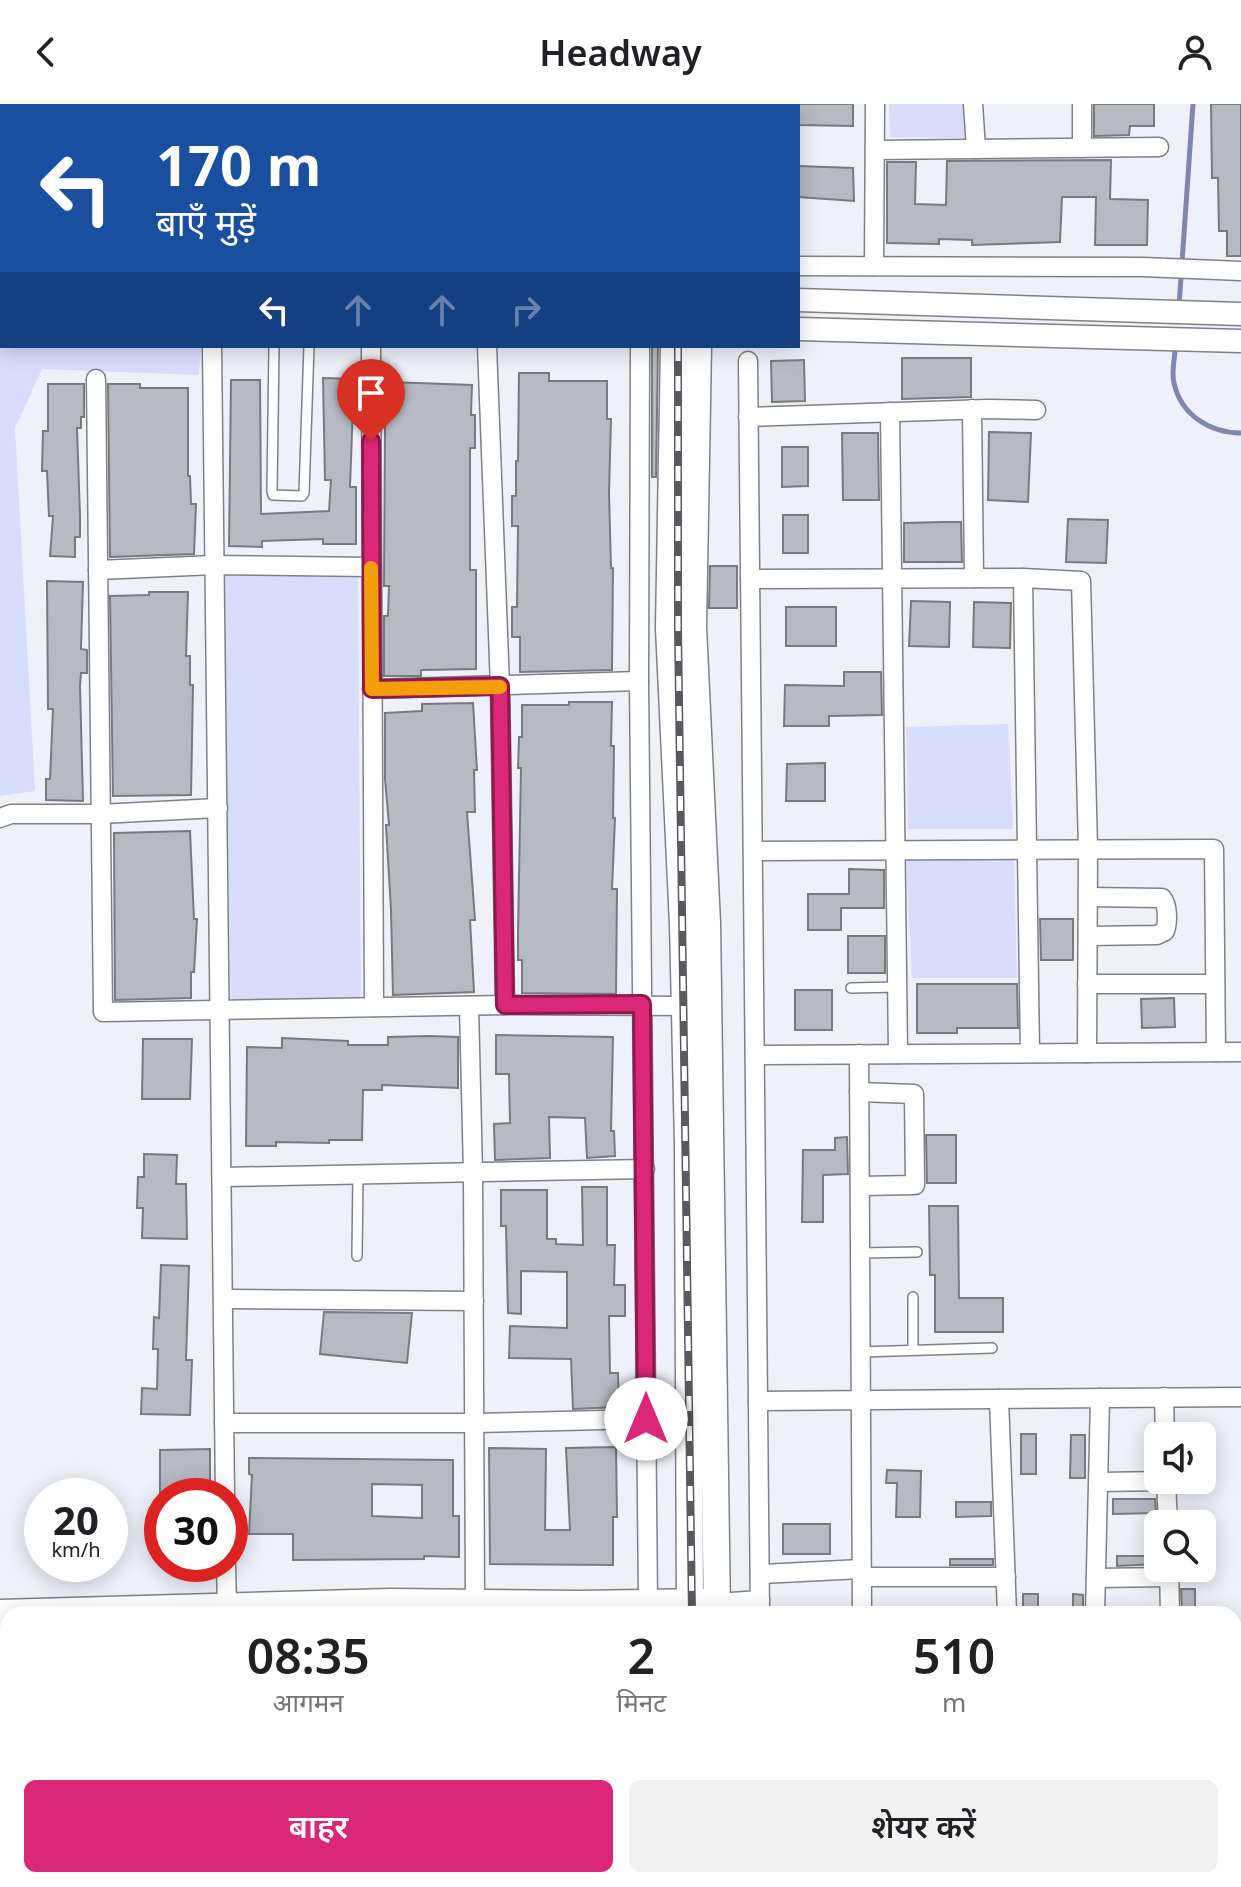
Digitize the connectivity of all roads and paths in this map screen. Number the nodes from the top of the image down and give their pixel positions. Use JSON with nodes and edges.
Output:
{"nodes":[{"id":1,"x":875,"y":104,"type":"edge"},
{"id":2,"x":973,"y":104,"type":"edge"},
{"id":3,"x":1082,"y":104,"type":"edge"},
{"id":4,"x":1159,"y":147,"type":"dead end"},
{"id":5,"x":1082,"y":148,"type":"junction"},
{"id":6,"x":976,"y":149,"type":"junction"},
{"id":7,"x":875,"y":150,"type":"junction"},
{"id":8,"x":800,"y":266,"type":"edge"},
{"id":9,"x":874,"y":266,"type":"junction"},
{"id":10,"x":1241,"y":271,"type":"edge"},
{"id":11,"x":800,"y":300,"type":"edge"},
{"id":12,"x":1241,"y":314,"type":"edge"},
{"id":13,"x":800,"y":329,"type":"edge"},
{"id":14,"x":1241,"y":341,"type":"edge"},
{"id":15,"x":212,"y":348,"type":"edge"},
{"id":16,"x":274,"y":348,"type":"edge"},
{"id":17,"x":309,"y":348,"type":"edge"},
{"id":18,"x":371,"y":348,"type":"edge"},
{"id":19,"x":487,"y":348,"type":"edge"},
{"id":20,"x":640,"y":348,"type":"edge"},
{"id":21,"x":674,"y":348,"type":"edge"},
{"id":22,"x":698,"y":348,"type":"edge"},
{"id":23,"x":748,"y":361,"type":"dead end"},
{"id":24,"x":96,"y":379,"type":"dead end"},
{"id":25,"x":972,"y":409,"type":"junction"},
{"id":26,"x":1036,"y":410,"type":"dead end"},
{"id":27,"x":890,"y":412,"type":"junction"},
{"id":28,"x":748,"y":417,"type":"junction"},
{"id":29,"x":215,"y":565,"type":"junction"},
{"id":30,"x":371,"y":567,"type":"junction"},
{"id":31,"x":98,"y":570,"type":"junction"},
{"id":32,"x":974,"y":578,"type":"junction"},
{"id":33,"x":1023,"y":578,"type":"junction"},
{"id":34,"x":750,"y":579,"type":"junction"},
{"id":35,"x":892,"y":579,"type":"junction"},
{"id":36,"x":639,"y":681,"type":"junction"},
{"id":37,"x":500,"y":686,"type":"junction"},
{"id":38,"x":372,"y":689,"type":"junction"},
{"id":39,"x":218,"y":808,"type":"junction"},
{"id":40,"x":100,"y":814,"type":"junction"},
{"id":41,"x":0,"y":818,"type":"edge"},
{"id":42,"x":1088,"y":848,"type":"junction"},
{"id":43,"x":1027,"y":849,"type":"junction"},
{"id":44,"x":896,"y":850,"type":"junction"},
{"id":45,"x":753,"y":851,"type":"junction"},
{"id":46,"x":1088,"y":897,"type":"junction"},
{"id":47,"x":1088,"y":936,"type":"junction"},
{"id":48,"x":1087,"y":984,"type":"junction"},
{"id":49,"x":1215,"y":984,"type":"junction"},
{"id":50,"x":898,"y":987,"type":"junction"},
{"id":51,"x":851,"y":988,"type":"dead end"},
{"id":52,"x":642,"y":1004,"type":"junction"},
{"id":53,"x":505,"y":1005,"type":"junction"},
{"id":54,"x":469,"y":1006,"type":"junction"},
{"id":55,"x":685,"y":1006,"type":"junction"},
{"id":56,"x":374,"y":1007,"type":"junction"},
{"id":57,"x":220,"y":1010,"type":"junction"},
{"id":58,"x":1216,"y":1052,"type":"junction"},
{"id":59,"x":1241,"y":1052,"type":"edge"},
{"id":60,"x":1030,"y":1053,"type":"junction"},
{"id":61,"x":1087,"y":1053,"type":"junction"},
{"id":62,"x":859,"y":1054,"type":"junction"},
{"id":63,"x":898,"y":1054,"type":"junction"},
{"id":64,"x":755,"y":1055,"type":"junction"},
{"id":65,"x":859,"y":1092,"type":"junction"},
{"id":66,"x":645,"y":1169,"type":"junction"},
{"id":67,"x":473,"y":1173,"type":"junction"},
{"id":68,"x":358,"y":1175,"type":"junction"},
{"id":69,"x":223,"y":1177,"type":"junction"},
{"id":70,"x":860,"y":1186,"type":"junction"},
{"id":71,"x":917,"y":1252,"type":"dead end"},
{"id":72,"x":860,"y":1253,"type":"junction"},
{"id":73,"x":357,"y":1256,"type":"dead end"},
{"id":74,"x":913,"y":1297,"type":"dead end"},
{"id":75,"x":224,"y":1299,"type":"junction"},
{"id":76,"x":474,"y":1301,"type":"junction"},
{"id":77,"x":992,"y":1348,"type":"dead end"},
{"id":78,"x":913,"y":1350,"type":"junction"},
{"id":79,"x":860,"y":1352,"type":"junction"},
{"id":80,"x":1164,"y":1397,"type":"junction"},
{"id":81,"x":1241,"y":1397,"type":"edge"},
{"id":82,"x":1100,"y":1398,"type":"junction"},
{"id":83,"x":999,"y":1399,"type":"junction"},
{"id":84,"x":861,"y":1400,"type":"junction"},
{"id":85,"x":758,"y":1401,"type":"junction"},
{"id":86,"x":646,"y":1419,"type":"junction"},
{"id":87,"x":1165,"y":1422,"type":"edge"},
{"id":88,"x":224,"y":1423,"type":"junction"},
{"id":89,"x":475,"y":1423,"type":"junction"},
{"id":90,"x":225,"y":1478,"type":"edge"},
{"id":91,"x":1144,"y":1481,"type":"edge"},
{"id":92,"x":1099,"y":1482,"type":"junction"},
{"id":93,"x":862,"y":1573,"type":"junction"},
{"id":94,"x":760,"y":1574,"type":"junction"},
{"id":95,"x":1144,"y":1574,"type":"edge"},
{"id":96,"x":1006,"y":1577,"type":"junction"},
{"id":97,"x":1096,"y":1578,"type":"junction"},
{"id":98,"x":226,"y":1582,"type":"edge"},
{"id":99,"x":1169,"y":1582,"type":"edge"},
{"id":100,"x":648,"y":1602,"type":"junction"},
{"id":101,"x":475,"y":1603,"type":"junction"},
{"id":102,"x":227,"y":1606,"type":"edge"},
{"id":103,"x":424,"y":1606,"type":"edge"},
{"id":104,"x":526,"y":1606,"type":"edge"},
{"id":105,"x":608,"y":1606,"type":"edge"},
{"id":106,"x":682,"y":1606,"type":"edge"},
{"id":107,"x":690,"y":1606,"type":"edge"},
{"id":108,"x":717,"y":1606,"type":"edge"},
{"id":109,"x":760,"y":1606,"type":"edge"},
{"id":110,"x":862,"y":1606,"type":"edge"},
{"id":111,"x":1007,"y":1606,"type":"edge"},
{"id":112,"x":1095,"y":1606,"type":"edge"},
{"id":113,"x":1170,"y":1606,"type":"edge"}],
"edges":[{"from":1,"to":7,"type":"street"},
{"from":2,"to":6,"type":"street"},
{"from":3,"to":5,"type":"street"},
{"from":4,"to":5,"type":"street"},
{"from":5,"to":6,"type":"street"},
{"from":6,"to":7,"type":"street"},
{"from":7,"to":9,"type":"street"},
{"from":8,"to":9,"type":"street"},
{"from":9,"to":10,"type":"street"},
{"from":11,"to":12,"type":"street"},
{"from":13,"to":14,"type":"street"},
{"from":15,"to":29,"type":"street"},
{"from":16,"to":17,"type":"lane"},
{"from":18,"to":30,"type":"street"},
{"from":19,"to":37,"type":"street"},
{"from":20,"to":36,"type":"street"},
{"from":21,"to":55,"type":"main road"},
{"from":22,"to":108,"type":"main road"},
{"from":23,"to":28,"type":"street"},
{"from":24,"to":31,"type":"street"},
{"from":25,"to":26,"type":"street"},
{"from":25,"to":27,"type":"street"},
{"from":25,"to":32,"type":"street"},
{"from":27,"to":28,"type":"street"},
{"from":27,"to":35,"type":"street"},
{"from":28,"to":34,"type":"street"},
{"from":29,"to":30,"type":"street"},
{"from":29,"to":31,"type":"street"},
{"from":29,"to":39,"type":"street"},
{"from":30,"to":38,"type":"street"},
{"from":31,"to":40,"type":"street"},
{"from":32,"to":33,"type":"street"},
{"from":32,"to":35,"type":"street"},
{"from":33,"to":42,"type":"street"},
{"from":33,"to":43,"type":"street"},
{"from":34,"to":35,"type":"street"},
{"from":34,"to":45,"type":"street"},
{"from":35,"to":44,"type":"street"},
{"from":36,"to":37,"type":"street"},
{"from":36,"to":52,"type":"street"},
{"from":37,"to":38,"type":"street"},
{"from":37,"to":53,"type":"street"},
{"from":38,"to":56,"type":"street"},
{"from":39,"to":40,"type":"street"},
{"from":39,"to":57,"type":"street"},
{"from":40,"to":41,"type":"street"},
{"from":40,"to":57,"type":"street"},
{"from":42,"to":43,"type":"street"},
{"from":42,"to":46,"type":"street"},
{"from":42,"to":49,"type":"street"},
{"from":43,"to":44,"type":"street"},
{"from":43,"to":60,"type":"street"},
{"from":44,"to":45,"type":"street"},
{"from":44,"to":50,"type":"street"},
{"from":45,"to":64,"type":"street"},
{"from":46,"to":47,"type":"street"},
{"from":46,"to":47,"type":"street"},
{"from":47,"to":48,"type":"street"},
{"from":48,"to":49,"type":"street"},
{"from":48,"to":61,"type":"street"},
{"from":49,"to":58,"type":"street"},
{"from":50,"to":51,"type":"lane"},
{"from":50,"to":63,"type":"street"},
{"from":52,"to":53,"type":"street"},
{"from":52,"to":55,"type":"street"},
{"from":52,"to":66,"type":"street"},
{"from":53,"to":54,"type":"street"},
{"from":54,"to":56,"type":"street"},
{"from":54,"to":67,"type":"street"},
{"from":55,"to":107,"type":"main road"},
{"from":56,"to":57,"type":"street"},
{"from":57,"to":69,"type":"street"},
{"from":58,"to":59,"type":"street"},
{"from":58,"to":61,"type":"street"},
{"from":60,"to":61,"type":"street"},
{"from":60,"to":63,"type":"street"},
{"from":62,"to":63,"type":"street"},
{"from":62,"to":64,"type":"street"},
{"from":62,"to":65,"type":"street"},
{"from":64,"to":85,"type":"street"},
{"from":65,"to":70,"type":"street"},
{"from":65,"to":70,"type":"street"},
{"from":66,"to":67,"type":"street"},
{"from":66,"to":86,"type":"street"},
{"from":67,"to":68,"type":"street"},
{"from":67,"to":76,"type":"street"},
{"from":68,"to":69,"type":"street"},
{"from":68,"to":73,"type":"lane"},
{"from":69,"to":75,"type":"street"},
{"from":70,"to":72,"type":"street"},
{"from":71,"to":72,"type":"lane"},
{"from":72,"to":79,"type":"street"},
{"from":74,"to":78,"type":"lane"},
{"from":75,"to":76,"type":"street"},
{"from":75,"to":88,"type":"street"},
{"from":76,"to":89,"type":"street"},
{"from":77,"to":78,"type":"lane"},
{"from":78,"to":79,"type":"lane"},
{"from":79,"to":84,"type":"street"},
{"from":80,"to":81,"type":"street"},
{"from":80,"to":82,"type":"street"},
{"from":80,"to":87,"type":"street"},
{"from":82,"to":83,"type":"street"},
{"from":82,"to":92,"type":"street"},
{"from":83,"to":84,"type":"street"},
{"from":83,"to":96,"type":"street"},
{"from":84,"to":85,"type":"street"},
{"from":84,"to":93,"type":"street"},
{"from":85,"to":94,"type":"street"},
{"from":86,"to":89,"type":"street"},
{"from":86,"to":100,"type":"street"},
{"from":88,"to":89,"type":"street"},
{"from":88,"to":90,"type":"street"},
{"from":89,"to":101,"type":"street"},
{"from":91,"to":92,"type":"street"},
{"from":92,"to":97,"type":"street"},
{"from":93,"to":94,"type":"street"},
{"from":93,"to":96,"type":"street"},
{"from":93,"to":110,"type":"street"},
{"from":94,"to":109,"type":"street"},
{"from":95,"to":97,"type":"street"},
{"from":96,"to":111,"type":"street"},
{"from":97,"to":112,"type":"street"},
{"from":98,"to":102,"type":"street"},
{"from":99,"to":113,"type":"street"},
{"from":100,"to":105,"type":"main road"},
{"from":100,"to":106,"type":"main road"},
{"from":101,"to":103,"type":"main road"},
{"from":101,"to":104,"type":"main road"}]}
